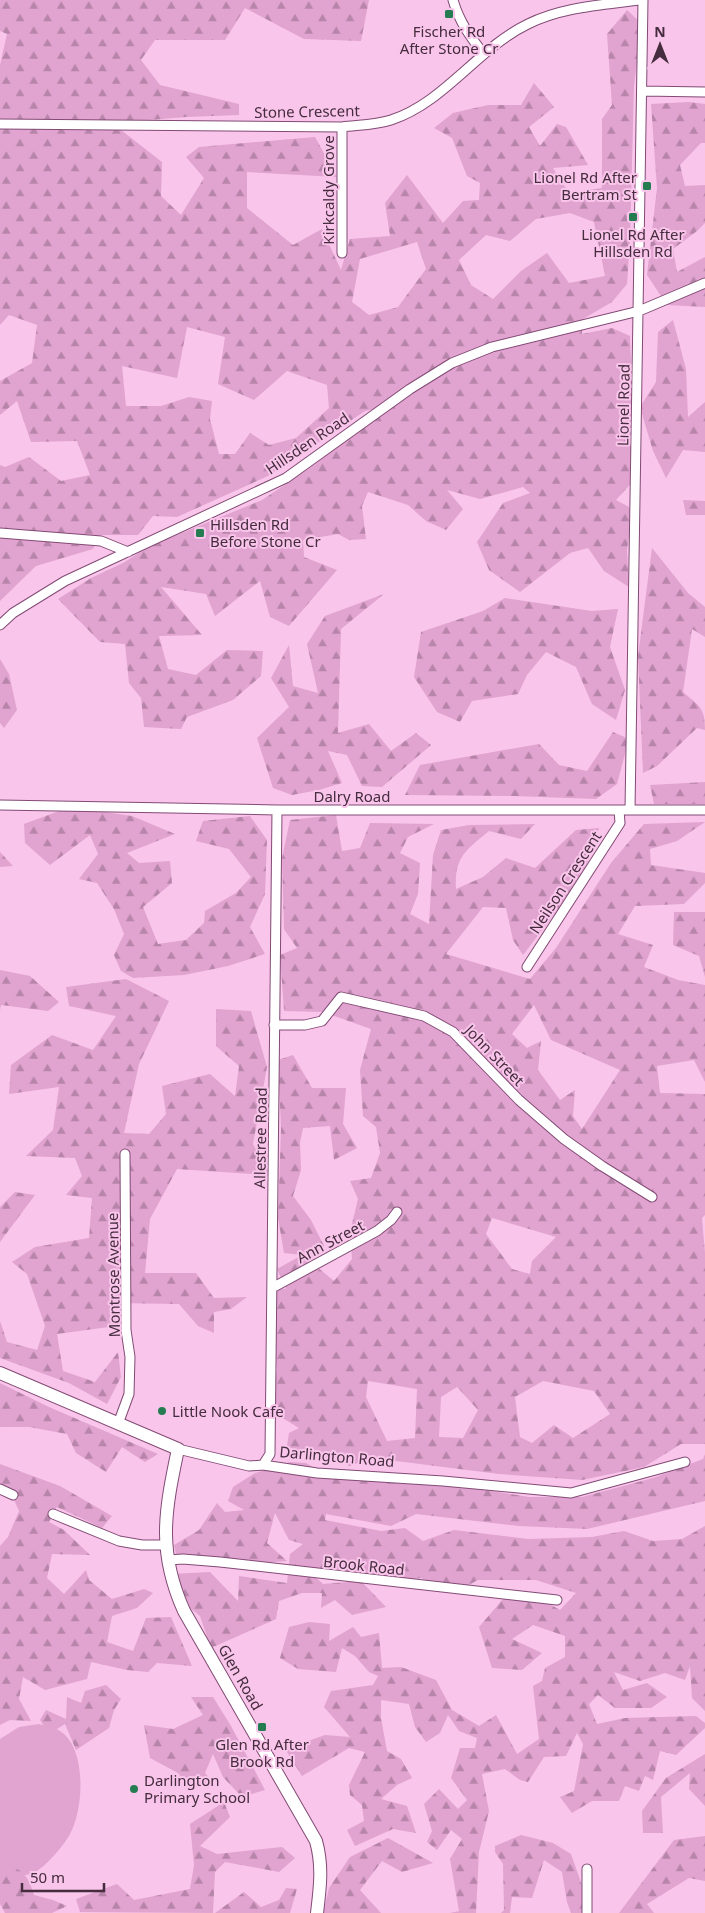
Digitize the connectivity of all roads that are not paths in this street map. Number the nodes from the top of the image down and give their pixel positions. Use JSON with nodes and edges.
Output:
{"nodes":[{"id":1,"x":453,"y":0,"type":"edge"},
{"id":2,"x":639,"y":0,"type":"edge"},
{"id":3,"x":643,"y":0,"type":"edge"},
{"id":4,"x":484,"y":54,"type":"junction"},
{"id":5,"x":642,"y":91,"type":"junction"},
{"id":6,"x":705,"y":92,"type":"edge"},
{"id":7,"x":0,"y":124,"type":"edge"},
{"id":8,"x":342,"y":127,"type":"junction"},
{"id":9,"x":342,"y":253,"type":"dead end"},
{"id":10,"x":705,"y":282,"type":"edge"},
{"id":11,"x":639,"y":311,"type":"junction"},
{"id":12,"x":0,"y":533,"type":"edge"},
{"id":13,"x":128,"y":552,"type":"junction"},
{"id":14,"x":0,"y":625,"type":"edge"},
{"id":15,"x":0,"y":805,"type":"edge"},
{"id":16,"x":277,"y":810,"type":"junction"},
{"id":17,"x":619,"y":810,"type":"junction"},
{"id":18,"x":630,"y":810,"type":"junction"},
{"id":19,"x":705,"y":810,"type":"edge"},
{"id":20,"x":527,"y":967,"type":"dead end"},
{"id":21,"x":274,"y":1026,"type":"junction"},
{"id":22,"x":125,"y":1154,"type":"dead end"},
{"id":23,"x":652,"y":1197,"type":"dead end"},
{"id":24,"x":397,"y":1212,"type":"dead end"},
{"id":25,"x":272,"y":1288,"type":"junction"},
{"id":26,"x":0,"y":1373,"type":"edge"},
{"id":27,"x":118,"y":1424,"type":"junction"},
{"id":28,"x":178,"y":1449,"type":"junction"},
{"id":29,"x":685,"y":1462,"type":"dead end"},
{"id":30,"x":263,"y":1465,"type":"junction"},
{"id":31,"x":0,"y":1489,"type":"edge"},
{"id":32,"x":13,"y":1495,"type":"dead end"},
{"id":33,"x":53,"y":1514,"type":"dead end"},
{"id":34,"x":165,"y":1546,"type":"junction"},
{"id":35,"x":168,"y":1560,"type":"junction"},
{"id":36,"x":557,"y":1600,"type":"dead end"},
{"id":37,"x":587,"y":1869,"type":"dead end"},
{"id":38,"x":317,"y":1913,"type":"edge"},
{"id":39,"x":587,"y":1913,"type":"edge"}],
"edges":[{"from":1,"to":4,"type":"street"},
{"from":2,"to":4,"type":"street","name":"Stone Crescent"},
{"from":3,"to":5,"type":"street","name":"Lionel Road"},
{"from":4,"to":8,"type":"street","name":"Stone Crescent"},
{"from":5,"to":6,"type":"street"},
{"from":5,"to":11,"type":"street","name":"Lionel Road"},
{"from":7,"to":8,"type":"street","name":"Stone Crescent"},
{"from":8,"to":9,"type":"street","name":"Kirkcaldy Grove"},
{"from":10,"to":11,"type":"street","name":"Hillsden Road"},
{"from":11,"to":13,"type":"street","name":"Hillsden Road"},
{"from":11,"to":18,"type":"street","name":"Lionel Road"},
{"from":12,"to":13,"type":"street"},
{"from":13,"to":14,"type":"street","name":"Hillsden Road"},
{"from":15,"to":16,"type":"street","name":"Dalry Road"},
{"from":16,"to":17,"type":"street","name":"Dalry Road"},
{"from":16,"to":21,"type":"street","name":"Allestree Road"},
{"from":17,"to":18,"type":"street","name":"Dalry Road"},
{"from":17,"to":20,"type":"street","name":"Neilson Crescent"},
{"from":18,"to":19,"type":"street","name":"Dalry Road"},
{"from":21,"to":23,"type":"street","name":"John Street"},
{"from":21,"to":25,"type":"street","name":"Allestree Road"},
{"from":22,"to":27,"type":"street","name":"Montrose Avenue"},
{"from":24,"to":25,"type":"street","name":"Ann Street"},
{"from":25,"to":30,"type":"street","name":"Allestree Road"},
{"from":26,"to":27,"type":"street","name":"Darlington Road"},
{"from":27,"to":28,"type":"street","name":"Darlington Road"},
{"from":28,"to":30,"type":"street","name":"Darlington Road"},
{"from":28,"to":34,"type":"street","name":"Glen Road"},
{"from":29,"to":30,"type":"street","name":"Darlington Road"},
{"from":31,"to":32,"type":"street"},
{"from":33,"to":34,"type":"street"},
{"from":34,"to":35,"type":"street","name":"Glen Road"},
{"from":35,"to":36,"type":"street","name":"Brook Road"},
{"from":35,"to":38,"type":"street","name":"Glen Road"},
{"from":37,"to":39,"type":"street"}]}
